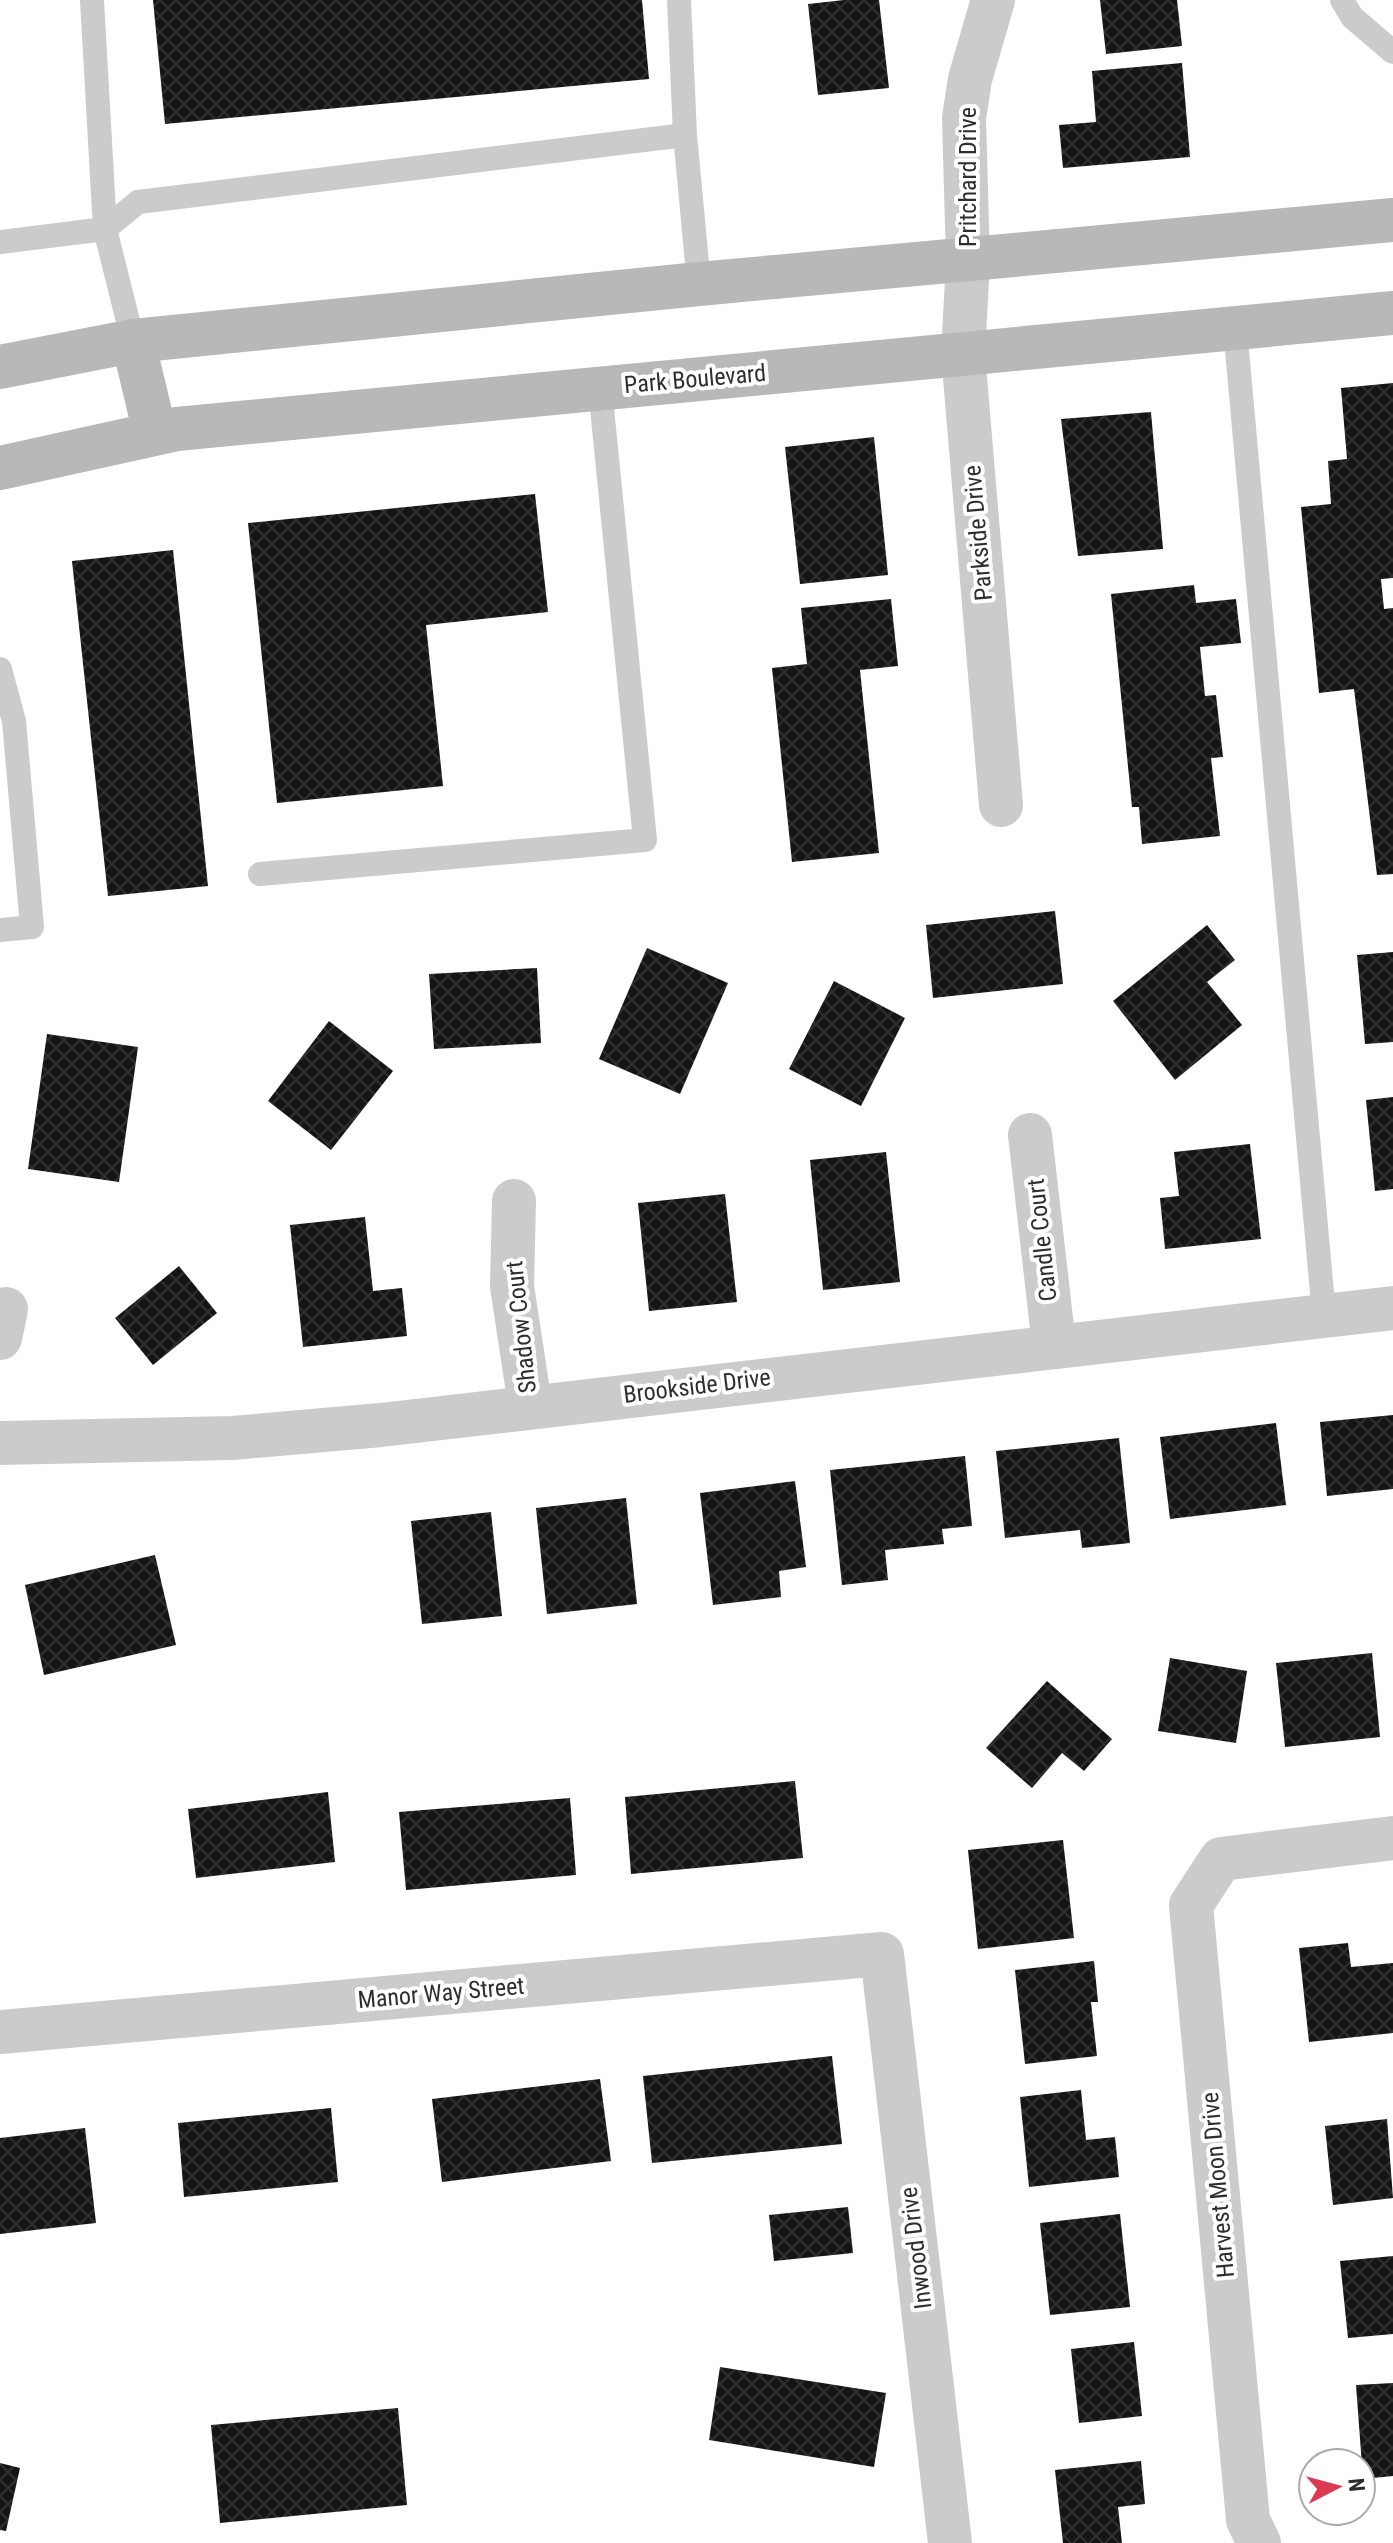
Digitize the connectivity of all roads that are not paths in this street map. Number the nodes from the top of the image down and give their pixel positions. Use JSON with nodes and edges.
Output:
{"nodes":[{"id":1,"x":92,"y":0,"type":"edge"},
{"id":2,"x":679,"y":0,"type":"edge"},
{"id":3,"x":993,"y":0,"type":"edge"},
{"id":4,"x":1342,"y":0,"type":"edge"},
{"id":5,"x":1393,"y":52,"type":"edge"},
{"id":6,"x":685,"y":135,"type":"junction"},
{"id":7,"x":1393,"y":220,"type":"edge"},
{"id":8,"x":105,"y":229,"type":"junction"},
{"id":9,"x":0,"y":242,"type":"edge"},
{"id":10,"x":968,"y":261,"type":"junction"},
{"id":11,"x":699,"y":284,"type":"junction"},
{"id":12,"x":1393,"y":313,"type":"edge"},
{"id":13,"x":1235,"y":328,"type":"junction"},
{"id":14,"x":133,"y":341,"type":"junction"},
{"id":15,"x":963,"y":354,"type":"junction"},
{"id":16,"x":0,"y":367,"type":"edge"},
{"id":17,"x":600,"y":388,"type":"junction"},
{"id":18,"x":155,"y":433,"type":"junction"},
{"id":19,"x":0,"y":468,"type":"edge"},
{"id":20,"x":0,"y":669,"type":"edge"},
{"id":21,"x":1001,"y":805,"type":"dead end"},
{"id":22,"x":260,"y":874,"type":"dead end"},
{"id":23,"x":0,"y":930,"type":"edge"},
{"id":24,"x":1030,"y":1135,"type":"dead end"},
{"id":25,"x":514,"y":1201,"type":"dead end"},
{"id":26,"x":1393,"y":1308,"type":"edge"},
{"id":27,"x":1324,"y":1315,"type":"junction"},
{"id":28,"x":1054,"y":1345,"type":"junction"},
{"id":29,"x":530,"y":1405,"type":"junction"},
{"id":30,"x":0,"y":1443,"type":"edge"},
{"id":31,"x":1393,"y":1838,"type":"edge"},
{"id":32,"x":882,"y":1954,"type":"joint"},
{"id":33,"x":0,"y":2032,"type":"edge"},
{"id":34,"x":1254,"y":2531,"type":"edge"},
{"id":35,"x":950,"y":2543,"type":"edge"}],
"edges":[{"from":1,"to":8,"type":"lane"},
{"from":2,"to":6,"type":"lane"},
{"from":3,"to":10,"type":"street","name":"Pritchard Drive"},
{"from":4,"to":5,"type":"lane"},
{"from":6,"to":8,"type":"lane"},
{"from":6,"to":11,"type":"lane"},
{"from":7,"to":10,"type":"main road"},
{"from":8,"to":9,"type":"lane"},
{"from":8,"to":14,"type":"lane"},
{"from":10,"to":11,"type":"main road"},
{"from":10,"to":15,"type":"street","name":"Parkside Drive"},
{"from":11,"to":14,"type":"main road"},
{"from":12,"to":13,"type":"main road","name":"Park Boulevard"},
{"from":13,"to":15,"type":"main road","name":"Park Boulevard"},
{"from":13,"to":27,"type":"lane"},
{"from":14,"to":16,"type":"main road"},
{"from":14,"to":18,"type":"main road"},
{"from":15,"to":17,"type":"main road","name":"Park Boulevard"},
{"from":15,"to":21,"type":"street","name":"Parkside Drive"},
{"from":17,"to":18,"type":"main road","name":"Park Boulevard"},
{"from":17,"to":22,"type":"lane"},
{"from":18,"to":19,"type":"main road","name":"Park Boulevard"},
{"from":20,"to":23,"type":"lane"},
{"from":24,"to":28,"type":"street","name":"Candle Court"},
{"from":25,"to":29,"type":"street","name":"Shadow Court"},
{"from":26,"to":27,"type":"street","name":"Brookside Drive"},
{"from":27,"to":28,"type":"street","name":"Brookside Drive"},
{"from":28,"to":29,"type":"street","name":"Brookside Drive"},
{"from":29,"to":30,"type":"street","name":"Brookside Drive"},
{"from":31,"to":34,"type":"street","name":"Harvest Moon Drive"},
{"from":32,"to":33,"type":"street","name":"Manor Way Street"},
{"from":32,"to":35,"type":"street","name":"Inwood Drive"}]}
